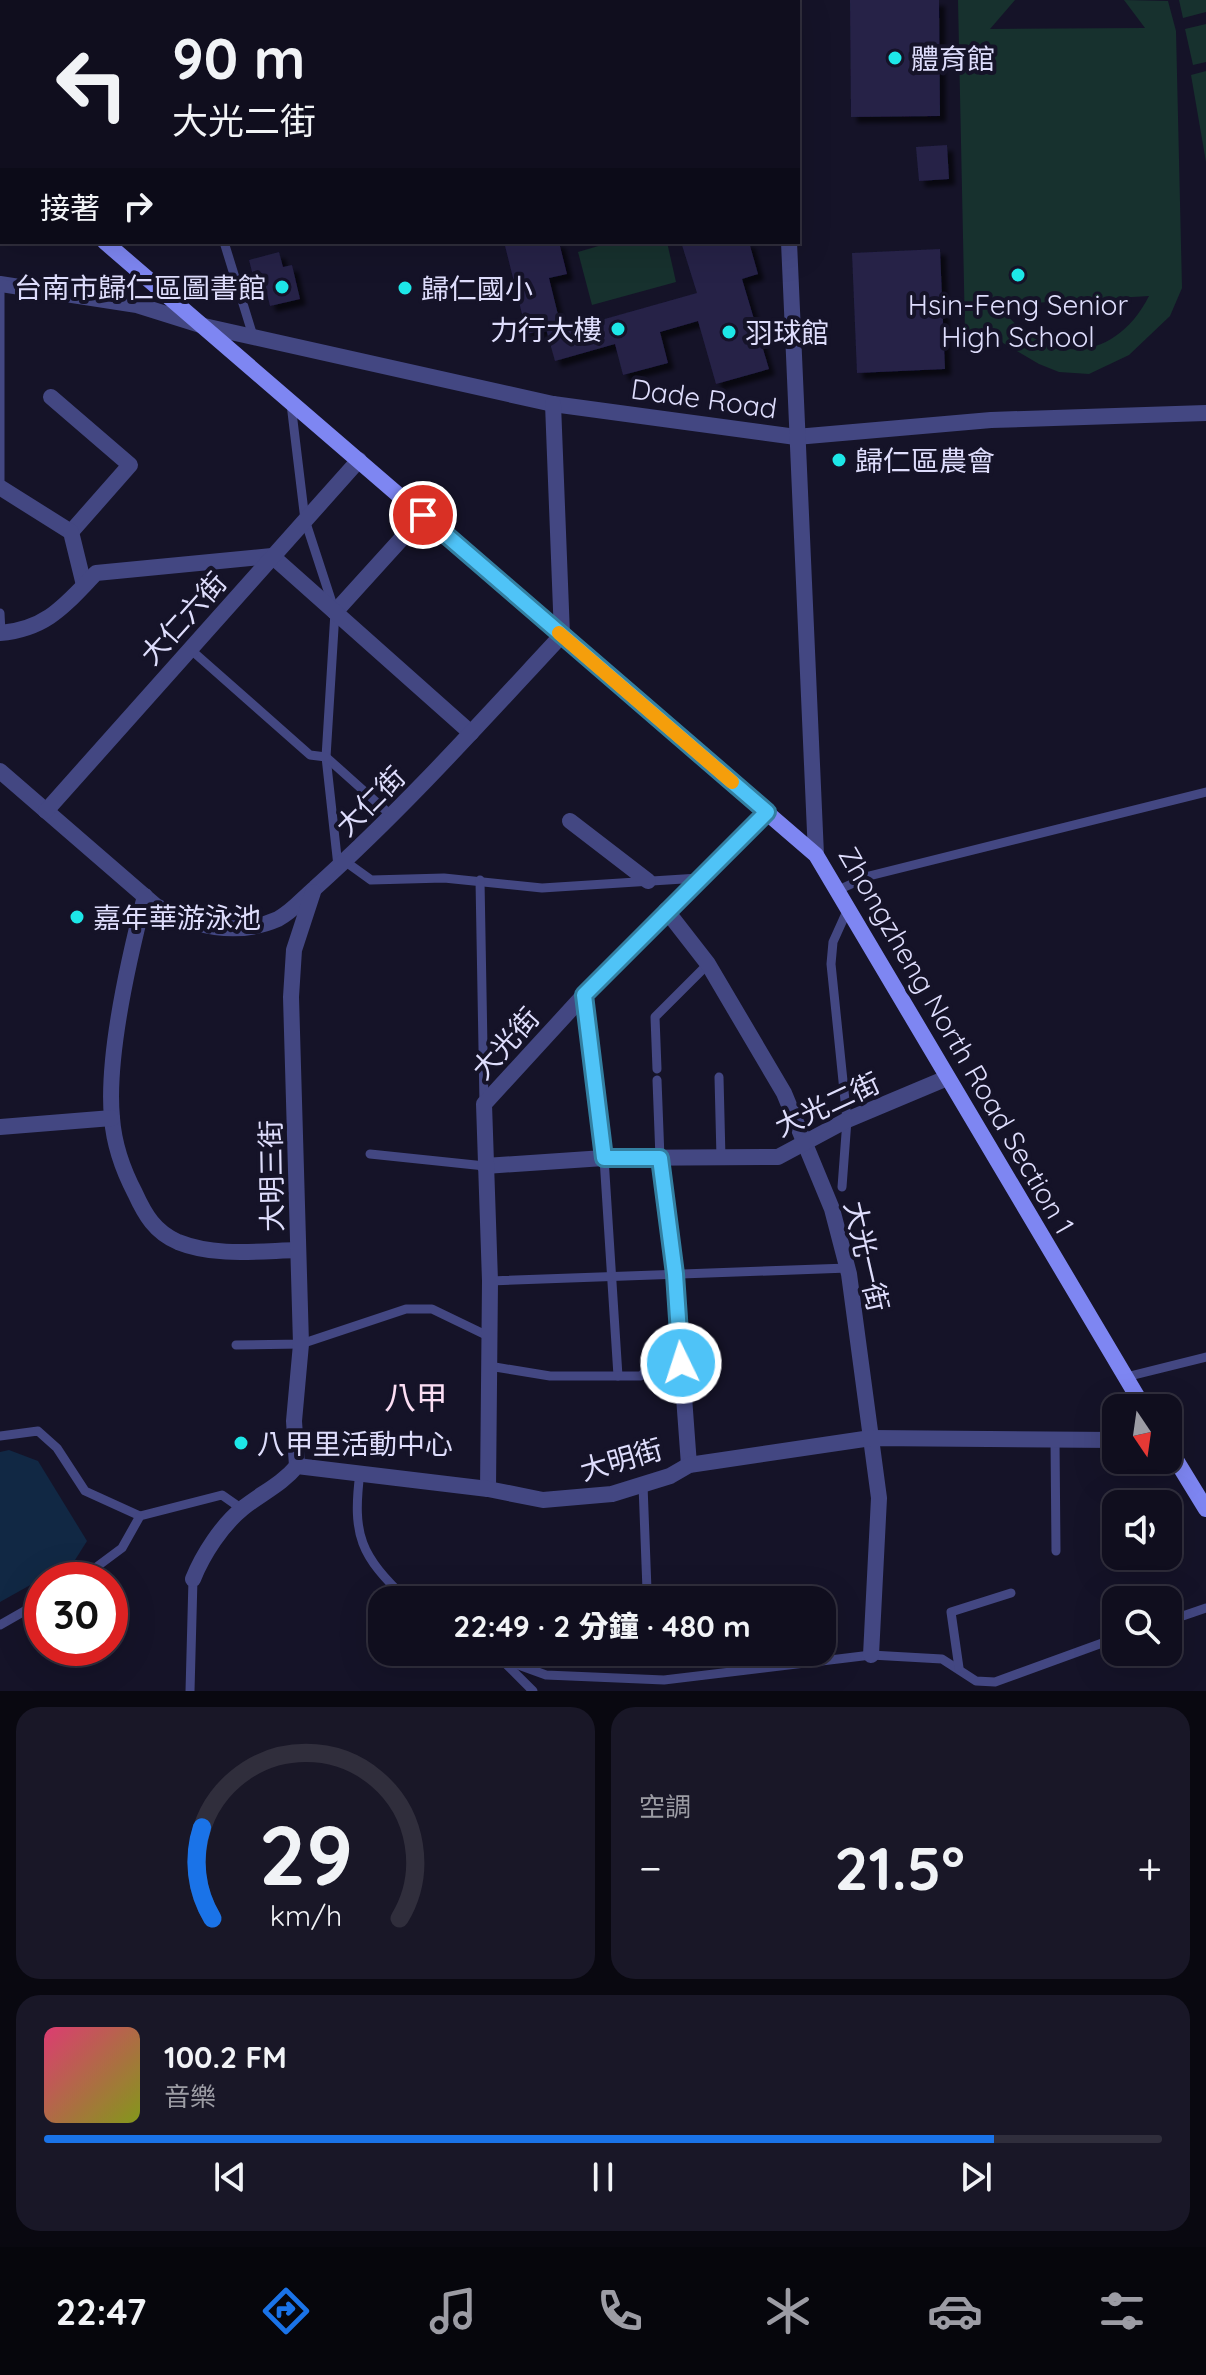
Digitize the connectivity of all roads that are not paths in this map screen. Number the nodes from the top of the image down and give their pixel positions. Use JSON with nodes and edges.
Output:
{"nodes":[{"id":1,"x":107,"y":244,"type":"edge"},
{"id":2,"x":225,"y":244,"type":"edge"},
{"id":3,"x":789,"y":244,"type":"edge"},
{"id":4,"x":0,"y":284,"type":"edge"},
{"id":5,"x":204,"y":326,"type":"junction"},
{"id":6,"x":253,"y":336,"type":"junction"},
{"id":7,"x":51,"y":397,"type":"dead end"},
{"id":8,"x":291,"y":404,"type":"junction"},
{"id":9,"x":553,"y":404,"type":"junction"},
{"id":10,"x":1206,"y":413,"type":"edge"},
{"id":11,"x":796,"y":437,"type":"junction"},
{"id":12,"x":359,"y":460,"type":"junction"},
{"id":13,"x":0,"y":489,"type":"edge"},
{"id":14,"x":423,"y":515,"type":"junction"},
{"id":15,"x":305,"y":520,"type":"junction"},
{"id":16,"x":71,"y":532,"type":"junction"},
{"id":17,"x":272,"y":556,"type":"junction"},
{"id":18,"x":84,"y":585,"type":"junction"},
{"id":19,"x":335,"y":612,"type":"junction"},
{"id":20,"x":0,"y":613,"type":"edge"},
{"id":21,"x":1,"y":633,"type":"edge"},
{"id":22,"x":562,"y":635,"type":"junction"},
{"id":23,"x":190,"y":649,"type":"junction"},
{"id":24,"x":471,"y":733,"type":"junction"},
{"id":25,"x":326,"y":757,"type":"junction"},
{"id":26,"x":0,"y":771,"type":"edge"},
{"id":27,"x":1206,"y":792,"type":"edge"},
{"id":28,"x":46,"y":811,"type":"junction"},
{"id":29,"x":767,"y":812,"type":"junction"},
{"id":30,"x":393,"y":817,"type":"junction"},
{"id":31,"x":570,"y":821,"type":"dead end"},
{"id":32,"x":816,"y":855,"type":"junction"},
{"id":33,"x":342,"y":866,"type":"junction"},
{"id":34,"x":699,"y":878,"type":"junction"},
{"id":35,"x":480,"y":880,"type":"junction"},
{"id":36,"x":648,"y":881,"type":"junction"},
{"id":37,"x":314,"y":888,"type":"junction"},
{"id":38,"x":836,"y":891,"type":"junction"},
{"id":39,"x":145,"y":896,"type":"junction"},
{"id":40,"x":666,"y":910,"type":"junction"},
{"id":41,"x":847,"y":911,"type":"junction"},
{"id":42,"x":708,"y":964,"type":"junction"},
{"id":43,"x":584,"y":995,"type":"junction"},
{"id":44,"x":657,"y":1069,"type":"dead end"},
{"id":45,"x":719,"y":1077,"type":"dead end"},
{"id":46,"x":947,"y":1078,"type":"junction"},
{"id":47,"x":657,"y":1080,"type":"dead end"},
{"id":48,"x":484,"y":1104,"type":"junction"},
{"id":49,"x":112,"y":1118,"type":"junction"},
{"id":50,"x":847,"y":1120,"type":"junction"},
{"id":51,"x":0,"y":1127,"type":"edge"},
{"id":52,"x":807,"y":1142,"type":"junction"},
{"id":53,"x":370,"y":1154,"type":"dead end"},
{"id":54,"x":604,"y":1158,"type":"junction"},
{"id":55,"x":660,"y":1158,"type":"junction"},
{"id":56,"x":721,"y":1158,"type":"junction"},
{"id":57,"x":485,"y":1166,"type":"junction"},
{"id":58,"x":842,"y":1187,"type":"dead end"},
{"id":59,"x":298,"y":1250,"type":"junction"},
{"id":60,"x":848,"y":1268,"type":"junction"},
{"id":61,"x":675,"y":1274,"type":"junction"},
{"id":62,"x":612,"y":1277,"type":"junction"},
{"id":63,"x":490,"y":1281,"type":"junction"},
{"id":64,"x":488,"y":1336,"type":"junction"},
{"id":65,"x":301,"y":1344,"type":"junction"},
{"id":66,"x":236,"y":1345,"type":"dead end"},
{"id":67,"x":1206,"y":1357,"type":"edge"},
{"id":68,"x":681,"y":1363,"type":"junction"},
{"id":69,"x":489,"y":1366,"type":"junction"},
{"id":70,"x":618,"y":1376,"type":"junction"},
{"id":71,"x":1126,"y":1377,"type":"junction"},
{"id":72,"x":1136,"y":1394,"type":"edge"},
{"id":73,"x":0,"y":1436,"type":"edge"},
{"id":74,"x":871,"y":1438,"type":"junction"},
{"id":75,"x":1055,"y":1439,"type":"junction"},
{"id":76,"x":1102,"y":1440,"type":"edge"},
{"id":77,"x":689,"y":1465,"type":"junction"},
{"id":78,"x":297,"y":1466,"type":"junction"},
{"id":79,"x":1182,"y":1470,"type":"edge"},
{"id":80,"x":360,"y":1472,"type":"junction"},
{"id":81,"x":643,"y":1485,"type":"junction"},
{"id":82,"x":488,"y":1489,"type":"junction"},
{"id":83,"x":242,"y":1509,"type":"junction"},
{"id":84,"x":1206,"y":1509,"type":"edge"},
{"id":85,"x":140,"y":1516,"type":"junction"},
{"id":86,"x":1056,"y":1551,"type":"dead end"},
{"id":87,"x":103,"y":1562,"type":"edge"},
{"id":88,"x":193,"y":1579,"type":"joint"},
{"id":89,"x":393,"y":1586,"type":"edge"},
{"id":90,"x":647,"y":1586,"type":"edge"},
{"id":91,"x":1011,"y":1593,"type":"dead end"},
{"id":92,"x":1206,"y":1608,"type":"edge"},
{"id":93,"x":24,"y":1611,"type":"edge"},
{"id":94,"x":1182,"y":1616,"type":"edge"},
{"id":95,"x":0,"y":1625,"type":"edge"},
{"id":96,"x":1102,"y":1643,"type":"edge"},
{"id":97,"x":871,"y":1655,"type":"junction"},
{"id":98,"x":836,"y":1659,"type":"edge"},
{"id":99,"x":507,"y":1666,"type":"edge"},
{"id":100,"x":520,"y":1666,"type":"edge"},
{"id":101,"x":780,"y":1666,"type":"edge"},
{"id":102,"x":959,"y":1668,"type":"junction"},
{"id":103,"x":190,"y":1691,"type":"edge"},
{"id":104,"x":533,"y":1691,"type":"edge"}],
"edges":[{"from":1,"to":5,"type":"main road"},
{"from":2,"to":6,"type":"lane"},
{"from":3,"to":11,"type":"street","name":"Zhongzheng North Road Section 1"},
{"from":4,"to":5,"type":"street","name":"Dade Road"},
{"from":4,"to":13,"type":"lane"},
{"from":5,"to":6,"type":"street","name":"Dade Road"},
{"from":5,"to":8,"type":"main road"},
{"from":6,"to":9,"type":"street","name":"Dade Road"},
{"from":7,"to":16,"type":"street"},
{"from":8,"to":12,"type":"main road"},
{"from":8,"to":15,"type":"lane"},
{"from":9,"to":11,"type":"street","name":"Dade Road"},
{"from":9,"to":22,"type":"street"},
{"from":10,"to":11,"type":"street","name":"Dade Road"},
{"from":11,"to":32,"type":"street","name":"Zhongzheng North Road Section 1"},
{"from":12,"to":14,"type":"main road"},
{"from":12,"to":15,"type":"street","name":"大仁六街"},
{"from":13,"to":16,"type":"street"},
{"from":14,"to":19,"type":"street"},
{"from":14,"to":22,"type":"main road"},
{"from":15,"to":17,"type":"street","name":"大仁六街"},
{"from":15,"to":19,"type":"lane"},
{"from":16,"to":18,"type":"street"},
{"from":17,"to":18,"type":"street"},
{"from":17,"to":19,"type":"street"},
{"from":17,"to":23,"type":"street","name":"大仁六街"},
{"from":18,"to":21,"type":"street"},
{"from":19,"to":24,"type":"street"},
{"from":19,"to":25,"type":"lane"},
{"from":20,"to":21,"type":"lane"},
{"from":22,"to":24,"type":"street","name":"大仁街"},
{"from":22,"to":29,"type":"main road"},
{"from":23,"to":25,"type":"lane"},
{"from":23,"to":28,"type":"street","name":"大仁六街"},
{"from":24,"to":30,"type":"street","name":"大仁街"},
{"from":25,"to":30,"type":"lane"},
{"from":25,"to":33,"type":"lane"},
{"from":26,"to":28,"type":"street","name":"大仁街"},
{"from":27,"to":38,"type":"lane"},
{"from":28,"to":39,"type":"street","name":"大仁街"},
{"from":29,"to":32,"type":"main road"},
{"from":29,"to":34,"type":"street","name":"大光街"},
{"from":30,"to":33,"type":"street","name":"大仁街"},
{"from":31,"to":36,"type":"street"},
{"from":32,"to":38,"type":"main road","name":"Zhongzheng North Road Section 1"},
{"from":33,"to":35,"type":"lane"},
{"from":33,"to":37,"type":"street","name":"大仁街"},
{"from":34,"to":36,"type":"lane"},
{"from":34,"to":40,"type":"street","name":"大光街"},
{"from":35,"to":36,"type":"lane"},
{"from":35,"to":48,"type":"lane"},
{"from":37,"to":39,"type":"street","name":"大仁街"},
{"from":37,"to":59,"type":"street","name":"大明三街"},
{"from":38,"to":41,"type":"main road","name":"Zhongzheng North Road Section 1"},
{"from":39,"to":49,"type":"street"},
{"from":40,"to":42,"type":"street","name":"大光一街"},
{"from":40,"to":43,"type":"street","name":"大光街"},
{"from":41,"to":46,"type":"main road","name":"Zhongzheng North Road Section 1"},
{"from":41,"to":50,"type":"lane"},
{"from":42,"to":44,"type":"lane"},
{"from":42,"to":52,"type":"street","name":"大光一街"},
{"from":43,"to":48,"type":"street","name":"大光街"},
{"from":43,"to":54,"type":"lane"},
{"from":45,"to":56,"type":"lane"},
{"from":46,"to":50,"type":"street","name":"大光二街"},
{"from":46,"to":71,"type":"main road","name":"Zhongzheng North Road Section 1"},
{"from":47,"to":55,"type":"lane"},
{"from":48,"to":57,"type":"street","name":"大光街"},
{"from":49,"to":51,"type":"street"},
{"from":49,"to":59,"type":"street"},
{"from":50,"to":52,"type":"street","name":"大光二街"},
{"from":50,"to":58,"type":"lane"},
{"from":52,"to":56,"type":"street","name":"大光二街"},
{"from":52,"to":60,"type":"street","name":"大光一街"},
{"from":53,"to":57,"type":"lane"},
{"from":54,"to":55,"type":"street","name":"大光二街"},
{"from":54,"to":57,"type":"street","name":"大光二街"},
{"from":54,"to":62,"type":"lane"},
{"from":55,"to":56,"type":"street","name":"大光二街"},
{"from":55,"to":61,"type":"street"},
{"from":57,"to":63,"type":"street","name":"大光街"},
{"from":59,"to":65,"type":"street","name":"大明三街"},
{"from":60,"to":61,"type":"lane"},
{"from":60,"to":74,"type":"street","name":"大光一街"},
{"from":61,"to":62,"type":"lane"},
{"from":61,"to":68,"type":"street"},
{"from":62,"to":63,"type":"lane"},
{"from":62,"to":70,"type":"lane"},
{"from":63,"to":64,"type":"street","name":"大光街"},
{"from":64,"to":65,"type":"lane"},
{"from":64,"to":69,"type":"street","name":"大光街"},
{"from":65,"to":66,"type":"lane"},
{"from":65,"to":78,"type":"street","name":"大明三街"},
{"from":67,"to":71,"type":"lane"},
{"from":68,"to":70,"type":"lane"},
{"from":68,"to":77,"type":"street"},
{"from":69,"to":70,"type":"lane"},
{"from":69,"to":82,"type":"street","name":"大光街"},
{"from":71,"to":72,"type":"main road","name":"Zhongzheng North Road Section 1"},
{"from":73,"to":85,"type":"lane"},
{"from":74,"to":75,"type":"street","name":"大明街"},
{"from":74,"to":77,"type":"street","name":"大明街"},
{"from":74,"to":97,"type":"street","name":"大光一街"},
{"from":75,"to":76,"type":"street","name":"大明街"},
{"from":75,"to":86,"type":"lane"},
{"from":77,"to":81,"type":"street","name":"大明街"},
{"from":78,"to":80,"type":"street","name":"大明街"},
{"from":78,"to":83,"type":"street"},
{"from":79,"to":84,"type":"main road"},
{"from":80,"to":82,"type":"street","name":"大明街"},
{"from":80,"to":89,"type":"lane"},
{"from":81,"to":82,"type":"street","name":"大明街"},
{"from":81,"to":90,"type":"lane"},
{"from":83,"to":85,"type":"lane"},
{"from":83,"to":88,"type":"street"},
{"from":85,"to":87,"type":"lane"},
{"from":88,"to":103,"type":"lane"},
{"from":91,"to":102,"type":"lane"},
{"from":92,"to":94,"type":"lane"},
{"from":93,"to":95,"type":"lane"},
{"from":96,"to":102,"type":"lane"},
{"from":97,"to":98,"type":"lane"},
{"from":97,"to":102,"type":"lane"},
{"from":99,"to":104,"type":"lane"},
{"from":100,"to":101,"type":"lane"}]}
